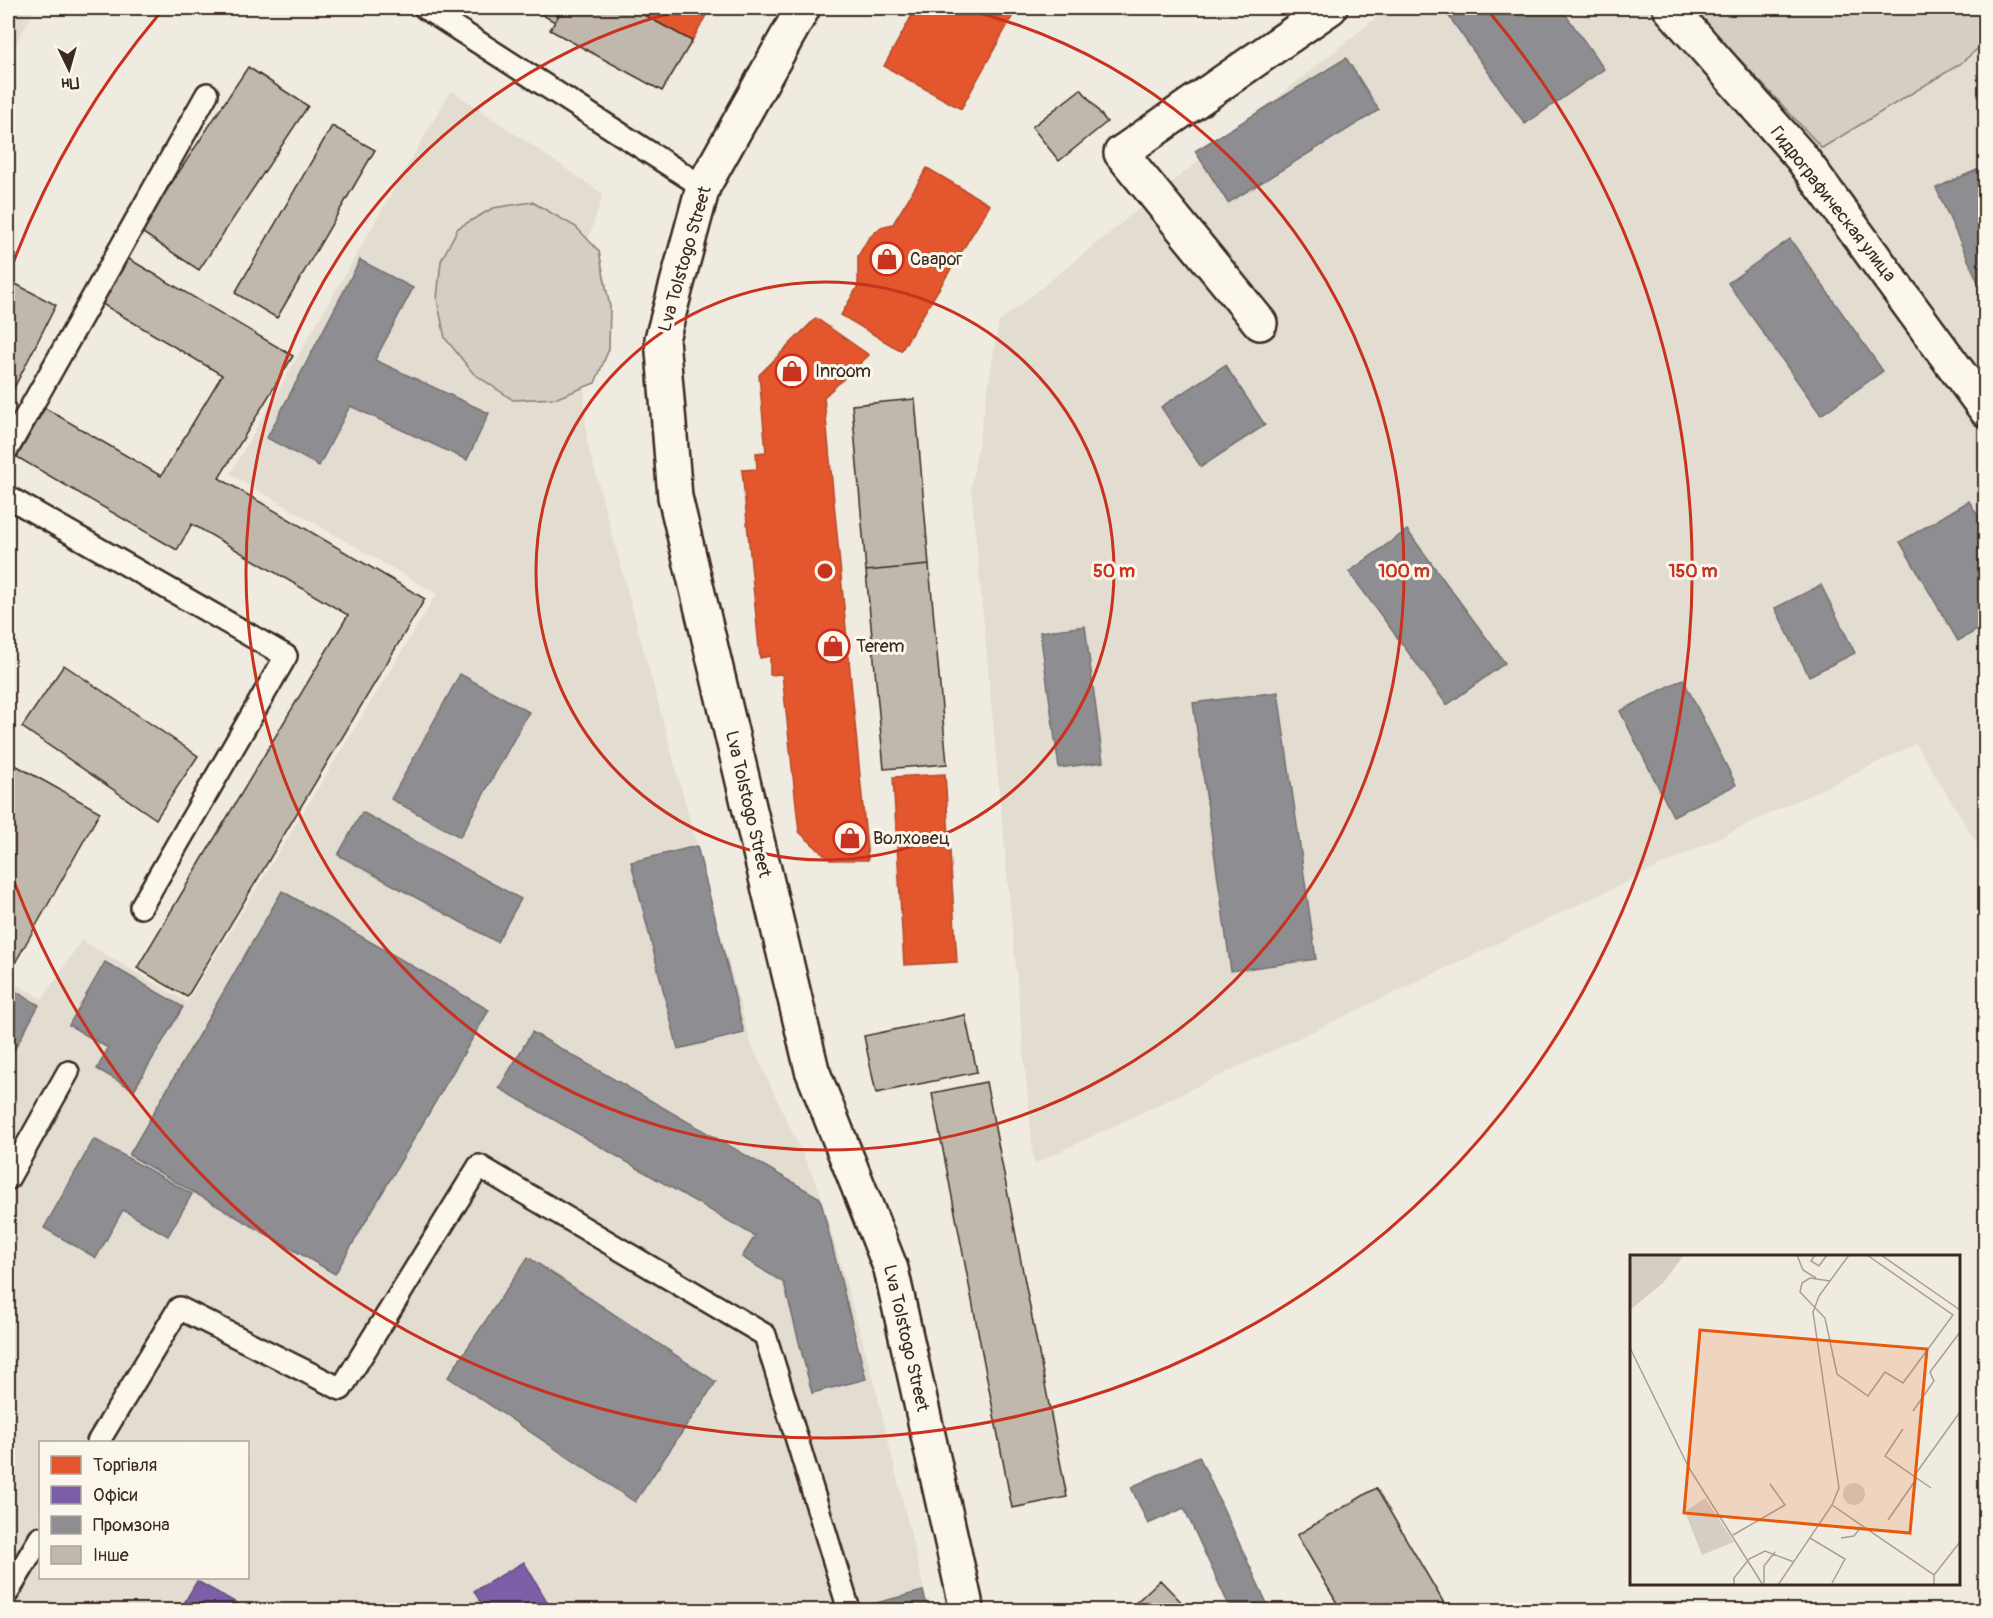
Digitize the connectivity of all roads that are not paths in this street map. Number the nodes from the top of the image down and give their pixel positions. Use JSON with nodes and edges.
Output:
{"nodes":[{"id":1,"x":803,"y":8,"type":"edge"},
{"id":2,"x":1330,"y":8,"type":"edge"},
{"id":3,"x":1670,"y":8,"type":"edge"},
{"id":4,"x":438,"y":11,"type":"edge"},
{"id":5,"x":207,"y":94,"type":"dead end"},
{"id":6,"x":703,"y":187,"type":"junction"},
{"id":7,"x":1260,"y":323,"type":"dead end"},
{"id":8,"x":1986,"y":410,"type":"edge"},
{"id":9,"x":8,"y":448,"type":"edge"},
{"id":10,"x":10,"y":505,"type":"edge"},
{"id":11,"x":141,"y":907,"type":"dead end"},
{"id":12,"x":68,"y":1072,"type":"dead end"},
{"id":13,"x":8,"y":1179,"type":"edge"},
{"id":14,"x":99,"y":1441,"type":"edge"},
{"id":15,"x":39,"y":1540,"type":"edge"},
{"id":16,"x":8,"y":1592,"type":"edge"},
{"id":17,"x":849,"y":1611,"type":"edge"},
{"id":18,"x":967,"y":1611,"type":"edge"}],
"edges":[{"from":1,"to":6,"type":"street","name":"Lva Tolstogo Street"},
{"from":2,"to":7,"type":"street"},
{"from":3,"to":8,"type":"street","name":"Гидрографическая улица"},
{"from":4,"to":6,"type":"lane"},
{"from":5,"to":9,"type":"lane"},
{"from":6,"to":18,"type":"street","name":"Lva Tolstogo Street"},
{"from":10,"to":11,"type":"lane"},
{"from":12,"to":13,"type":"lane"},
{"from":14,"to":17,"type":"lane"},
{"from":15,"to":16,"type":"lane"}]}
